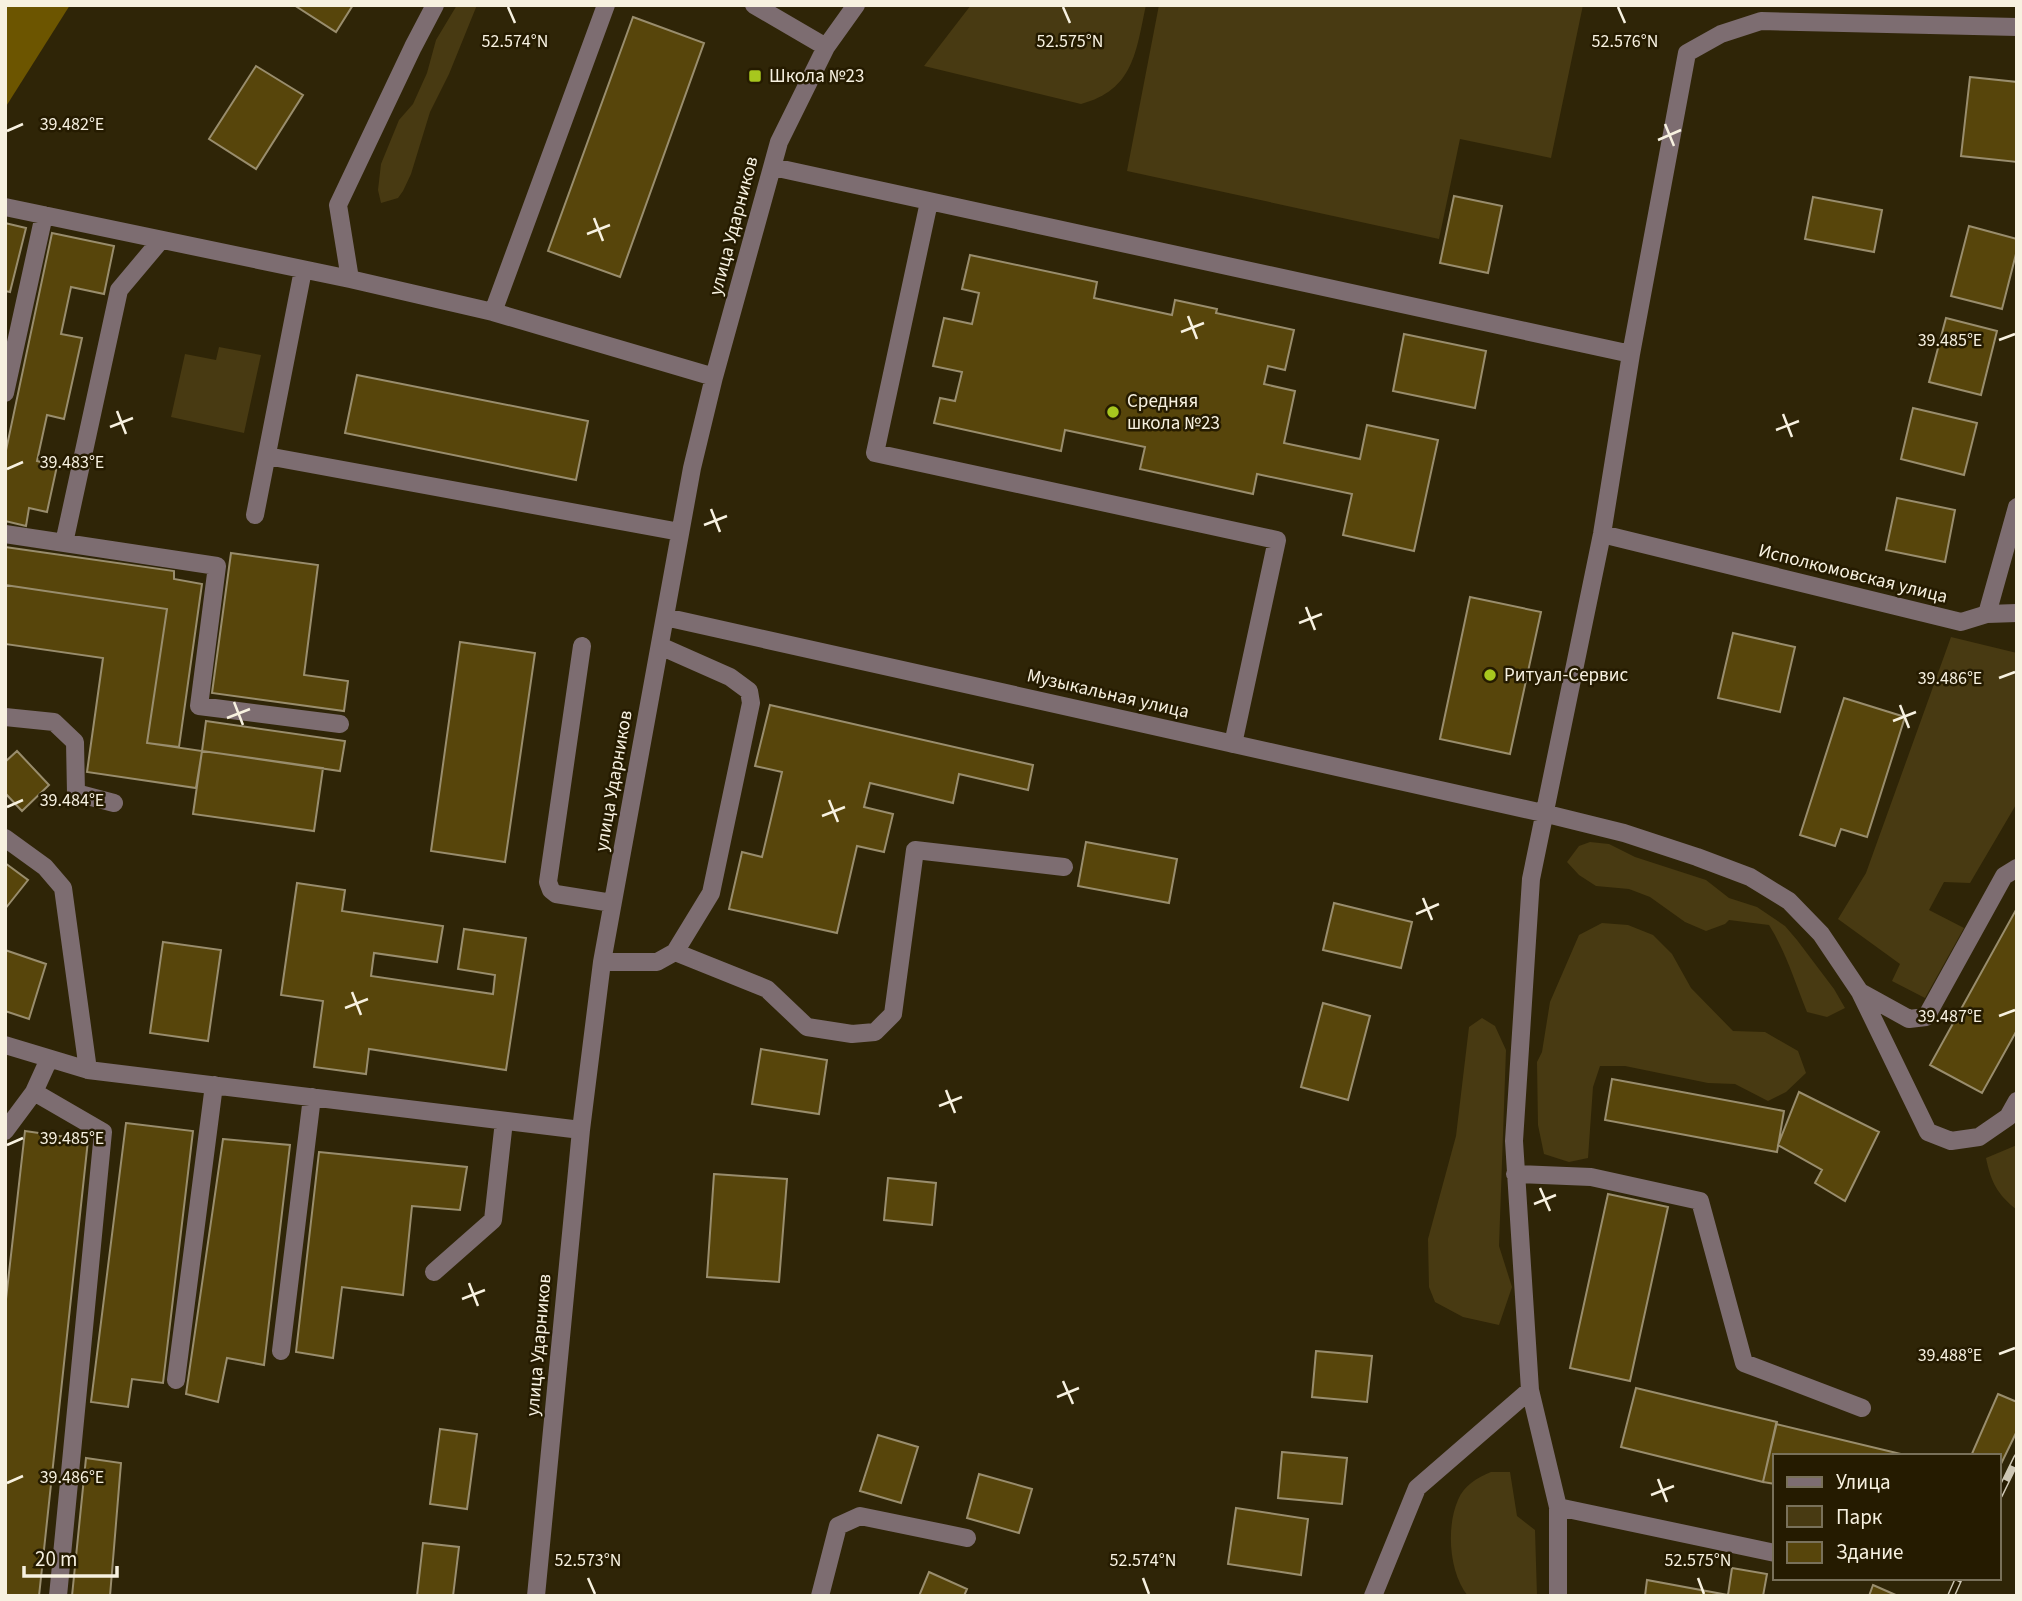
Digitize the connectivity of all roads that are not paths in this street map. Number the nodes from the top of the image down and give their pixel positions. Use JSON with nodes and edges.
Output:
{"nodes":[{"id":1,"x":435,"y":5,"type":"edge"},
{"id":2,"x":606,"y":5,"type":"edge"},
{"id":3,"x":754,"y":5,"type":"edge"},
{"id":4,"x":856,"y":5,"type":"edge"},
{"id":5,"x":2017,"y":27,"type":"edge"},
{"id":6,"x":826,"y":47,"type":"junction"},
{"id":7,"x":773,"y":167,"type":"junction"},
{"id":8,"x":929,"y":202,"type":"junction"},
{"id":9,"x":5,"y":207,"type":"edge"},
{"id":10,"x":44,"y":215,"type":"junction"},
{"id":11,"x":161,"y":240,"type":"junction"},
{"id":12,"x":303,"y":270,"type":"junction"},
{"id":13,"x":350,"y":279,"type":"junction"},
{"id":14,"x":14,"y":308,"type":"edge"},
{"id":15,"x":493,"y":312,"type":"junction"},
{"id":16,"x":1631,"y":354,"type":"junction"},
{"id":17,"x":714,"y":377,"type":"junction"},
{"id":18,"x":5,"y":393,"type":"edge"},
{"id":19,"x":267,"y":456,"type":"junction"},
{"id":20,"x":2017,"y":507,"type":"edge"},
{"id":21,"x":255,"y":516,"type":"dead end"},
{"id":22,"x":680,"y":532,"type":"junction"},
{"id":23,"x":5,"y":534,"type":"edge"},
{"id":24,"x":1602,"y":534,"type":"junction"},
{"id":25,"x":64,"y":543,"type":"junction"},
{"id":26,"x":2017,"y":613,"type":"edge"},
{"id":27,"x":1987,"y":614,"type":"junction"},
{"id":28,"x":665,"y":617,"type":"junction"},
{"id":29,"x":582,"y":646,"type":"dead end"},
{"id":30,"x":660,"y":646,"type":"junction"},
{"id":31,"x":5,"y":717,"type":"edge"},
{"id":32,"x":340,"y":724,"type":"dead end"},
{"id":33,"x":1233,"y":744,"type":"junction"},
{"id":34,"x":114,"y":803,"type":"dead end"},
{"id":35,"x":1543,"y":813,"type":"junction"},
{"id":36,"x":5,"y":838,"type":"edge"},
{"id":37,"x":1064,"y":867,"type":"dead end"},
{"id":38,"x":2017,"y":868,"type":"edge"},
{"id":39,"x":612,"y":903,"type":"junction"},
{"id":40,"x":675,"y":952,"type":"junction"},
{"id":41,"x":602,"y":962,"type":"junction"},
{"id":42,"x":1860,"y":992,"type":"junction"},
{"id":43,"x":5,"y":1045,"type":"edge"},
{"id":44,"x":49,"y":1059,"type":"junction"},
{"id":45,"x":88,"y":1070,"type":"junction"},
{"id":46,"x":214,"y":1085,"type":"junction"},
{"id":47,"x":34,"y":1092,"type":"junction"},
{"id":48,"x":312,"y":1097,"type":"junction"},
{"id":49,"x":2017,"y":1101,"type":"edge"},
{"id":50,"x":504,"y":1121,"type":"junction"},
{"id":51,"x":581,"y":1130,"type":"junction"},
{"id":52,"x":5,"y":1131,"type":"edge"},
{"id":53,"x":1515,"y":1174,"type":"junction"},
{"id":54,"x":434,"y":1272,"type":"dead end"},
{"id":55,"x":281,"y":1351,"type":"dead end"},
{"id":56,"x":176,"y":1380,"type":"dead end"},
{"id":57,"x":1530,"y":1390,"type":"junction"},
{"id":58,"x":1862,"y":1408,"type":"dead end"},
{"id":59,"x":1558,"y":1507,"type":"junction"},
{"id":60,"x":967,"y":1538,"type":"dead end"},
{"id":61,"x":1773,"y":1553,"type":"edge"},
{"id":62,"x":58,"y":1596,"type":"edge"},
{"id":63,"x":536,"y":1596,"type":"edge"},
{"id":64,"x":820,"y":1596,"type":"edge"},
{"id":65,"x":1373,"y":1596,"type":"edge"},
{"id":66,"x":1558,"y":1596,"type":"edge"}],
"edges":[{"from":1,"to":13,"type":"street"},
{"from":2,"to":15,"type":"street"},
{"from":3,"to":6,"type":"street"},
{"from":4,"to":6,"type":"street","name":"улица Ударников"},
{"from":5,"to":16,"type":"street"},
{"from":6,"to":7,"type":"street","name":"улица Ударников"},
{"from":7,"to":8,"type":"street"},
{"from":7,"to":17,"type":"street","name":"улица Ударников"},
{"from":8,"to":16,"type":"street"},
{"from":8,"to":33,"type":"street"},
{"from":9,"to":10,"type":"street"},
{"from":10,"to":11,"type":"street"},
{"from":10,"to":14,"type":"street"},
{"from":11,"to":12,"type":"street"},
{"from":11,"to":25,"type":"street"},
{"from":12,"to":13,"type":"street"},
{"from":12,"to":19,"type":"street"},
{"from":13,"to":15,"type":"street"},
{"from":14,"to":18,"type":"street"},
{"from":15,"to":17,"type":"street"},
{"from":16,"to":24,"type":"street"},
{"from":17,"to":22,"type":"street","name":"улица Ударников"},
{"from":19,"to":21,"type":"street"},
{"from":19,"to":22,"type":"street"},
{"from":20,"to":27,"type":"street"},
{"from":22,"to":28,"type":"street","name":"улица Ударников"},
{"from":23,"to":25,"type":"street"},
{"from":24,"to":27,"type":"street","name":"Исполкомовская улица"},
{"from":24,"to":35,"type":"street"},
{"from":25,"to":32,"type":"street"},
{"from":26,"to":27,"type":"street","name":"Исполкомовская улица"},
{"from":28,"to":30,"type":"street","name":"улица Ударников"},
{"from":28,"to":33,"type":"street","name":"Музыкальная улица"},
{"from":29,"to":39,"type":"street"},
{"from":30,"to":39,"type":"street","name":"улица Ударников"},
{"from":30,"to":40,"type":"street"},
{"from":31,"to":34,"type":"street"},
{"from":33,"to":35,"type":"street","name":"Музыкальная улица"},
{"from":35,"to":42,"type":"street","name":"Музыкальная улица"},
{"from":35,"to":53,"type":"street"},
{"from":36,"to":45,"type":"street"},
{"from":37,"to":40,"type":"street"},
{"from":38,"to":42,"type":"street"},
{"from":39,"to":41,"type":"street","name":"улица Ударников"},
{"from":40,"to":41,"type":"street"},
{"from":41,"to":51,"type":"street","name":"улица Ударников"},
{"from":42,"to":49,"type":"street","name":"Музыкальная улица"},
{"from":43,"to":44,"type":"street"},
{"from":44,"to":45,"type":"street"},
{"from":44,"to":47,"type":"street"},
{"from":45,"to":46,"type":"street"},
{"from":46,"to":48,"type":"street"},
{"from":46,"to":56,"type":"street"},
{"from":47,"to":52,"type":"street"},
{"from":47,"to":62,"type":"street"},
{"from":48,"to":50,"type":"street"},
{"from":48,"to":55,"type":"street"},
{"from":50,"to":51,"type":"street"},
{"from":50,"to":54,"type":"street"},
{"from":51,"to":63,"type":"street","name":"улица Ударников"},
{"from":53,"to":57,"type":"street"},
{"from":53,"to":58,"type":"street"},
{"from":57,"to":59,"type":"street"},
{"from":57,"to":65,"type":"street"},
{"from":59,"to":61,"type":"street"},
{"from":59,"to":66,"type":"street"},
{"from":60,"to":64,"type":"street"}]}
